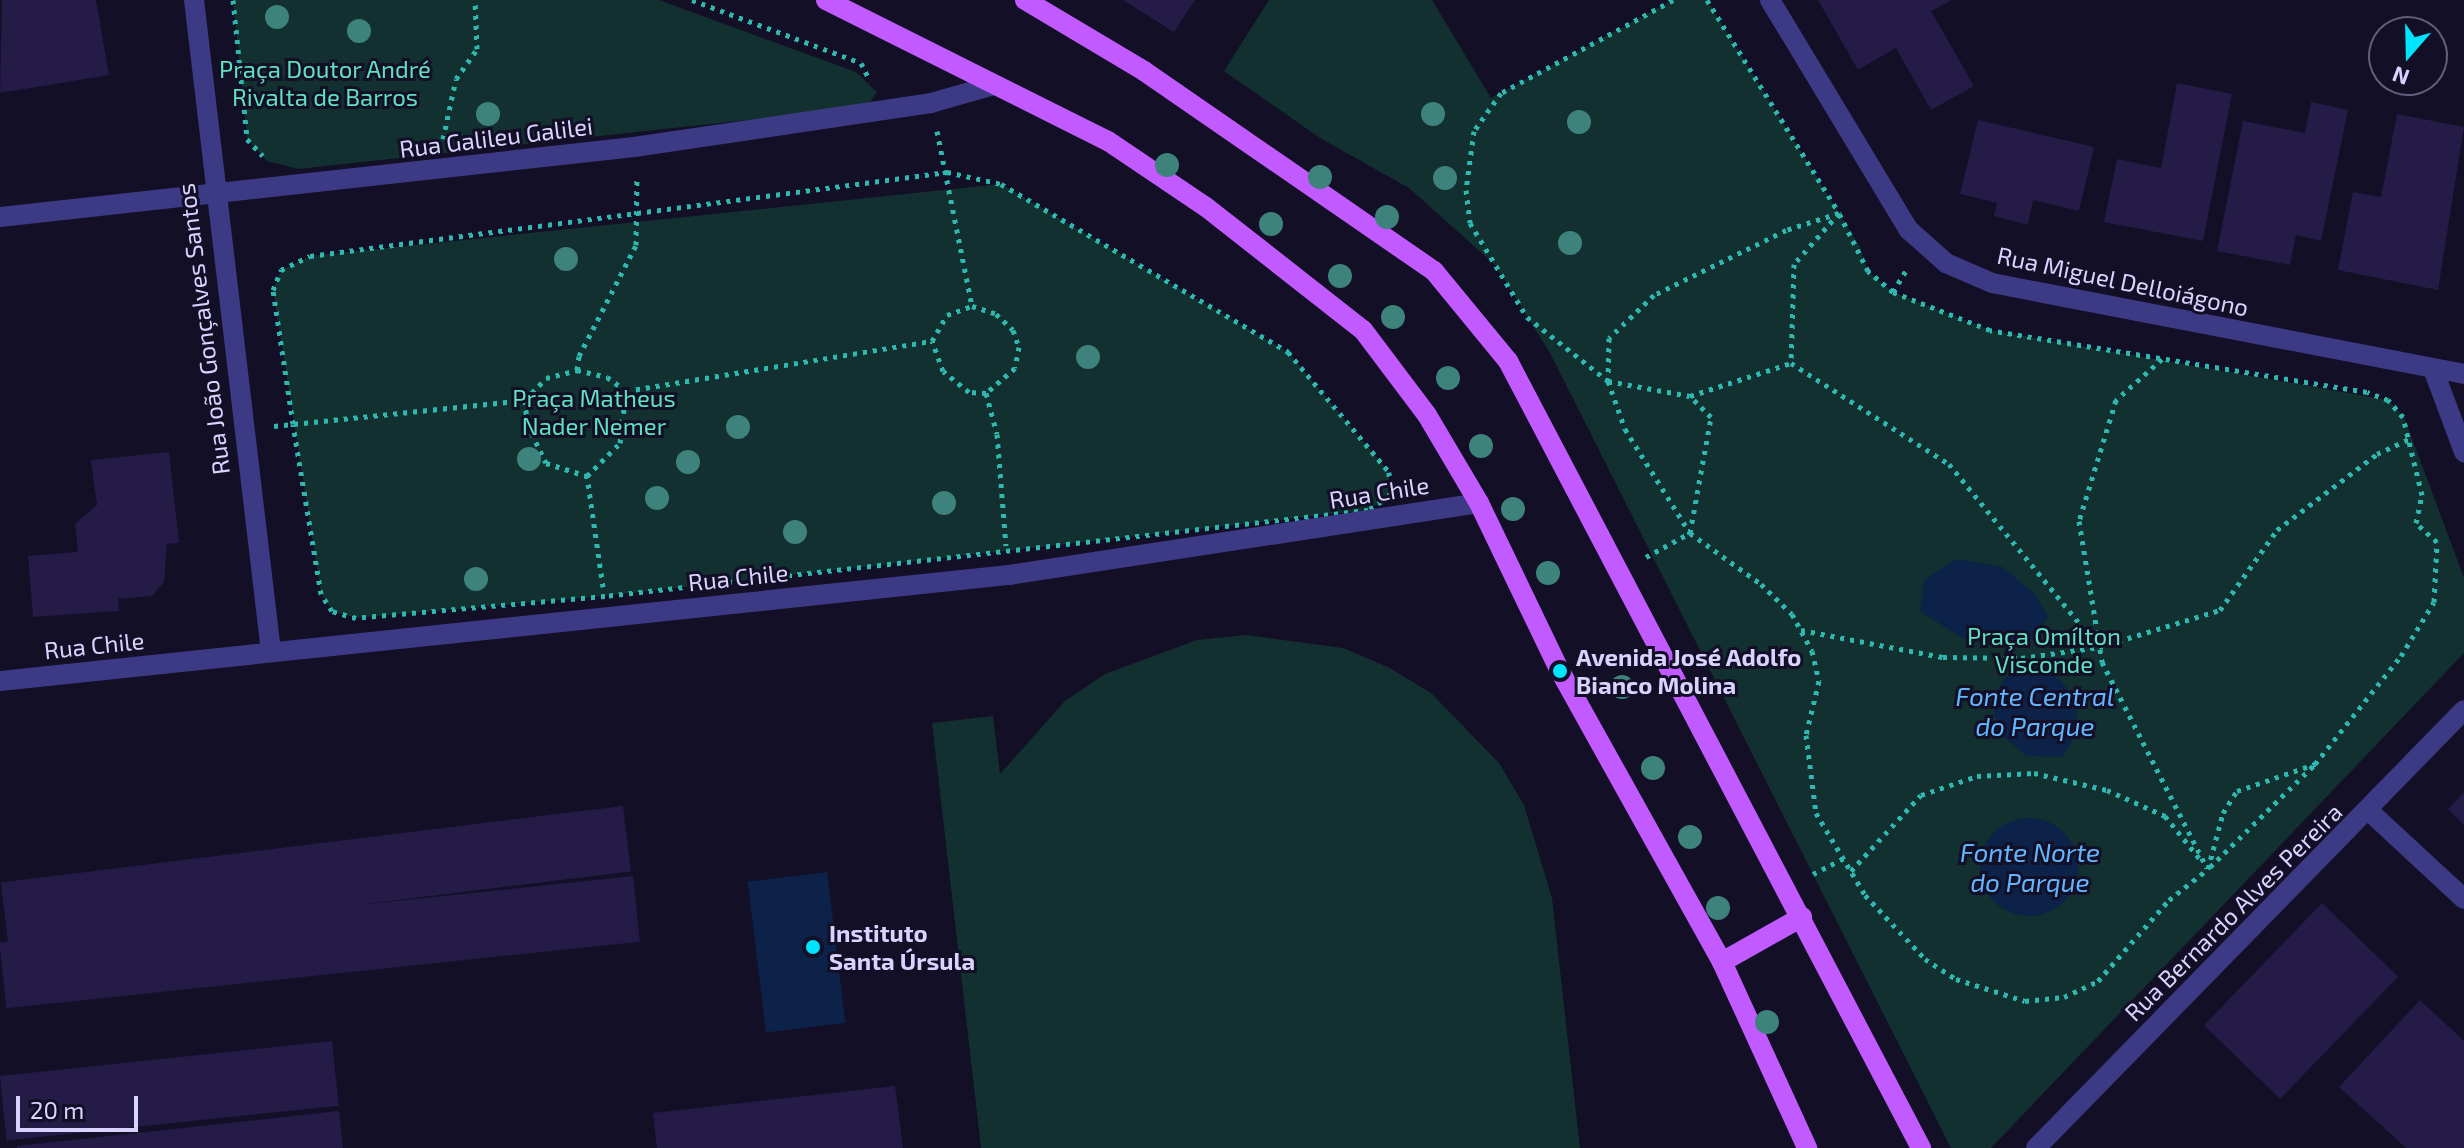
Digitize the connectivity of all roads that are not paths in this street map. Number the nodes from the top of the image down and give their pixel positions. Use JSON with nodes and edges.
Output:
{"nodes":[{"id":1,"x":194,"y":0,"type":"edge"},
{"id":2,"x":826,"y":0,"type":"edge"},
{"id":3,"x":1025,"y":0,"type":"edge"},
{"id":4,"x":1770,"y":0,"type":"edge"},
{"id":5,"x":994,"y":85,"type":"junction"},
{"id":6,"x":214,"y":195,"type":"junction"},
{"id":7,"x":0,"y":217,"type":"edge"},
{"id":8,"x":2433,"y":369,"type":"junction"},
{"id":9,"x":2464,"y":374,"type":"edge"},
{"id":10,"x":2464,"y":452,"type":"edge"},
{"id":11,"x":1479,"y":503,"type":"junction"},
{"id":12,"x":271,"y":652,"type":"junction"},
{"id":13,"x":0,"y":681,"type":"edge"},
{"id":14,"x":2464,"y":710,"type":"edge"},
{"id":15,"x":2369,"y":811,"type":"junction"},
{"id":16,"x":2464,"y":899,"type":"edge"},
{"id":17,"x":1802,"y":917,"type":"junction"},
{"id":18,"x":1722,"y":962,"type":"junction"},
{"id":19,"x":1807,"y":1148,"type":"edge"},
{"id":20,"x":1921,"y":1148,"type":"edge"},
{"id":21,"x":2036,"y":1148,"type":"edge"}],
"edges":[{"from":1,"to":6,"type":"street","name":"Rua João Gonçalves Santos"},
{"from":2,"to":5,"type":"main road"},
{"from":3,"to":17,"type":"main road"},
{"from":4,"to":8,"type":"street","name":"Rua Miguel Delloiágono"},
{"from":5,"to":6,"type":"street","name":"Rua Galileu Galilei"},
{"from":5,"to":11,"type":"main road"},
{"from":6,"to":7,"type":"street","name":"Rua Galileu Galilei"},
{"from":6,"to":12,"type":"street","name":"Rua João Gonçalves Santos"},
{"from":8,"to":9,"type":"street","name":"Rua Miguel Delloiágono"},
{"from":8,"to":10,"type":"street"},
{"from":11,"to":12,"type":"street","name":"Rua Chile"},
{"from":11,"to":18,"type":"main road"},
{"from":12,"to":13,"type":"street","name":"Rua Chile"},
{"from":14,"to":15,"type":"street","name":"Rua Bernardo Alves Pereira"},
{"from":15,"to":16,"type":"street"},
{"from":15,"to":21,"type":"street","name":"Rua Bernardo Alves Pereira"},
{"from":17,"to":18,"type":"main road"},
{"from":17,"to":20,"type":"main road"},
{"from":18,"to":19,"type":"main road"}]}
